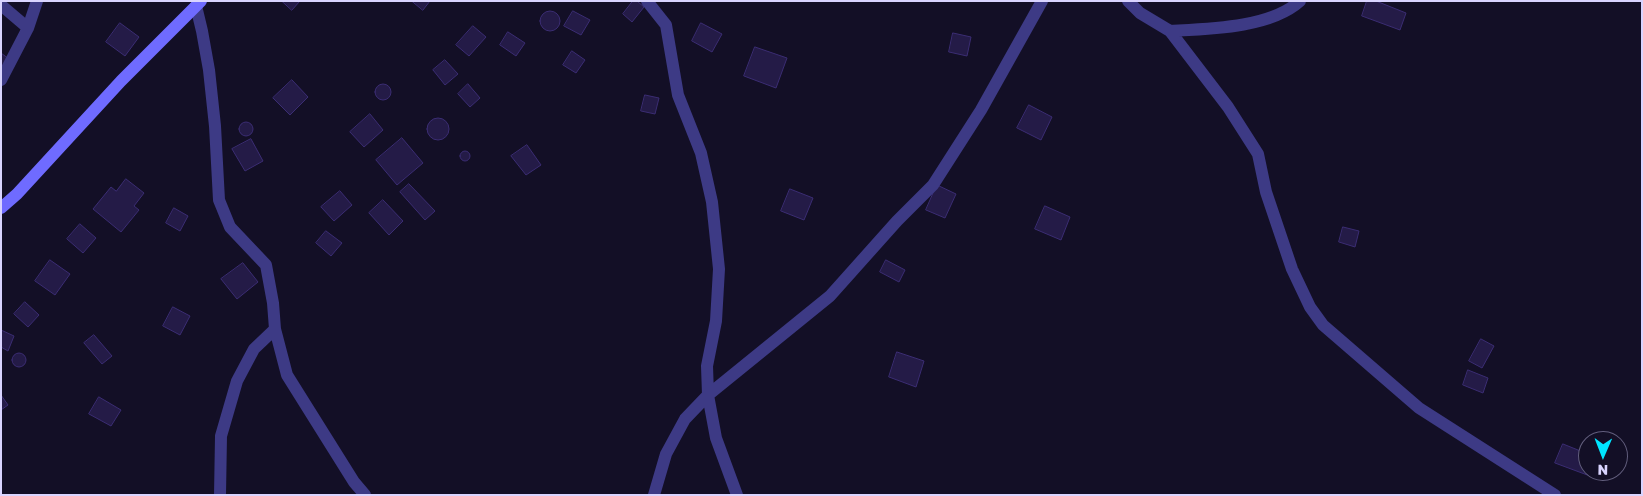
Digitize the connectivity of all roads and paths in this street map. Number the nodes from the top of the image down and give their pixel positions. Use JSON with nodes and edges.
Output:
{"nodes":[{"id":1,"x":37,"y":1,"type":"edge"},
{"id":2,"x":647,"y":1,"type":"edge"},
{"id":3,"x":1042,"y":1,"type":"edge"},
{"id":4,"x":1128,"y":1,"type":"edge"},
{"id":5,"x":1300,"y":1,"type":"edge"},
{"id":6,"x":198,"y":4,"type":"edge"},
{"id":7,"x":1,"y":5,"type":"edge"},
{"id":8,"x":28,"y":28,"type":"junction"},
{"id":9,"x":1170,"y":31,"type":"junction"},
{"id":10,"x":1,"y":80,"type":"edge"},
{"id":11,"x":1,"y":208,"type":"edge"},
{"id":12,"x":275,"y":329,"type":"junction"},
{"id":13,"x":708,"y":395,"type":"junction"},
{"id":14,"x":220,"y":495,"type":"edge"},
{"id":15,"x":365,"y":495,"type":"edge"},
{"id":16,"x":654,"y":495,"type":"edge"},
{"id":17,"x":737,"y":495,"type":"edge"},
{"id":18,"x":1555,"y":495,"type":"edge"}],
"edges":[{"from":1,"to":8,"type":"street"},
{"from":2,"to":13,"type":"street"},
{"from":3,"to":13,"type":"street"},
{"from":4,"to":9,"type":"street"},
{"from":5,"to":9,"type":"street"},
{"from":6,"to":11,"type":"street"},
{"from":6,"to":12,"type":"street"},
{"from":7,"to":8,"type":"street"},
{"from":8,"to":10,"type":"street"},
{"from":9,"to":18,"type":"street"},
{"from":12,"to":14,"type":"street"},
{"from":12,"to":15,"type":"street"},
{"from":13,"to":16,"type":"street"},
{"from":13,"to":17,"type":"street"}]}
